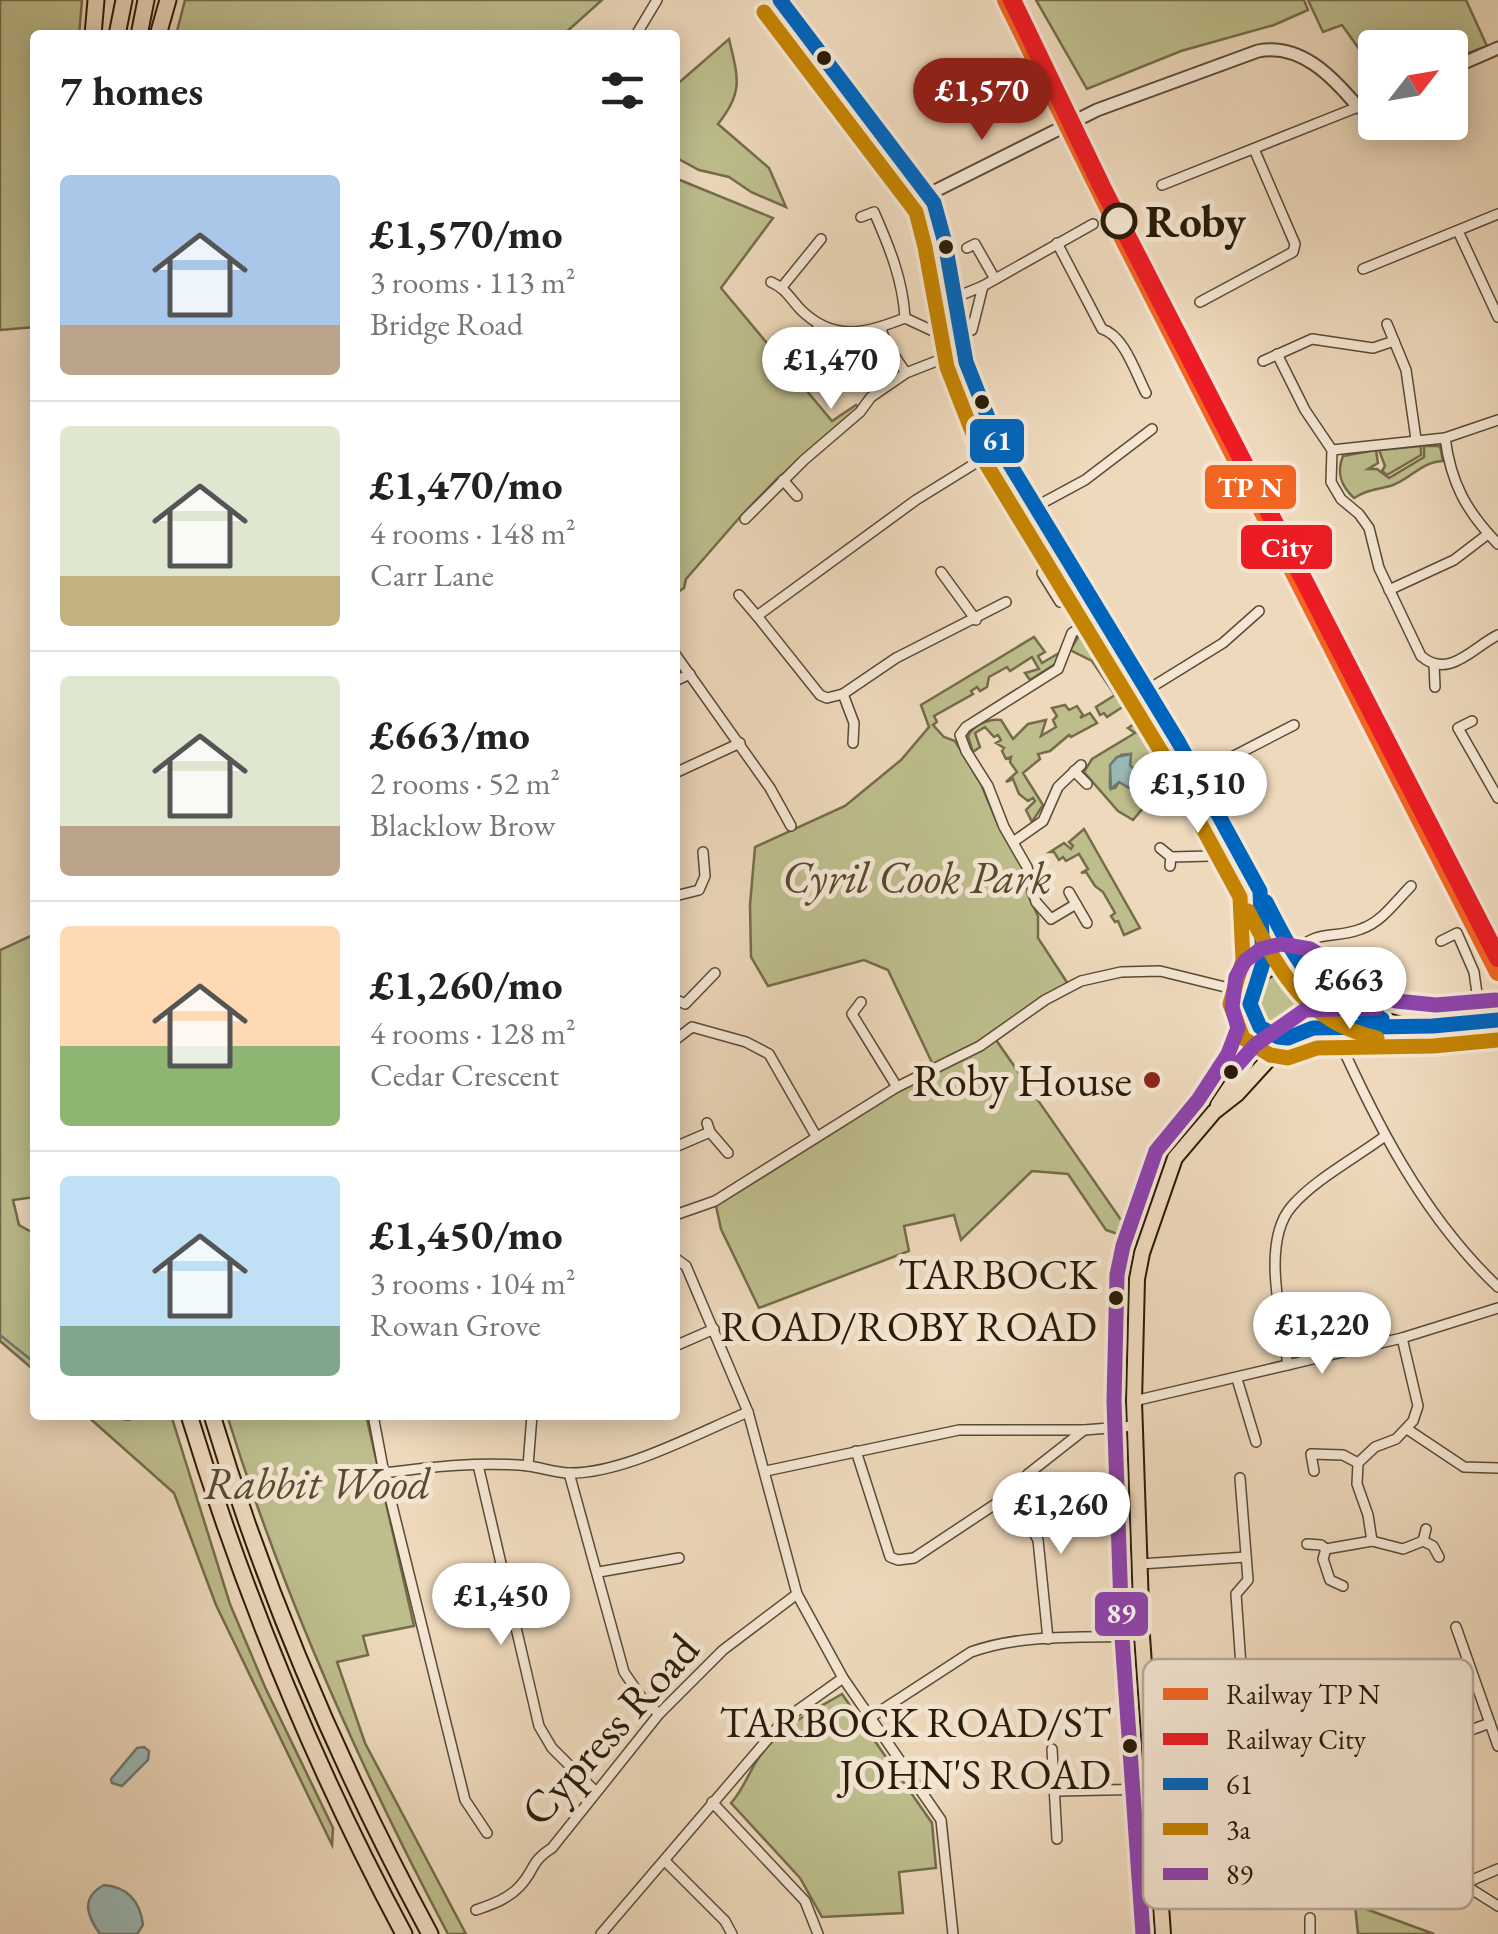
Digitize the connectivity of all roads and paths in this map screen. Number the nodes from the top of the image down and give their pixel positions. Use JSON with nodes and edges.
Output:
{"nodes":[{"id":1,"x":96,"y":0,"type":"edge"},
{"id":2,"x":124,"y":0,"type":"edge"},
{"id":3,"x":146,"y":0,"type":"edge"},
{"id":4,"x":168,"y":0,"type":"edge"},
{"id":5,"x":657,"y":0,"type":"edge"},
{"id":6,"x":780,"y":0,"type":"edge"},
{"id":7,"x":93,"y":30,"type":"edge"},
{"id":8,"x":117,"y":30,"type":"edge"},
{"id":9,"x":140,"y":30,"type":"edge"},
{"id":10,"x":159,"y":30,"type":"edge"},
{"id":11,"x":639,"y":30,"type":"edge"},
{"id":12,"x":1498,"y":48,"type":"edge"},
{"id":13,"x":1468,"y":62,"type":"edge"},
{"id":14,"x":1358,"y":107,"type":"joint"},
{"id":15,"x":1254,"y":149,"type":"junction"},
{"id":16,"x":1162,"y":186,"type":"dead end"},
{"id":17,"x":929,"y":194,"type":"junction"},
{"id":18,"x":1498,"y":214,"type":"edge"},
{"id":19,"x":861,"y":218,"type":"dead end"},
{"id":20,"x":1093,"y":224,"type":"dead end"},
{"id":21,"x":1458,"y":231,"type":"junction"},
{"id":22,"x":821,"y":238,"type":"dead end"},
{"id":23,"x":1057,"y":244,"type":"junction"},
{"id":24,"x":967,"y":248,"type":"dead end"},
{"id":25,"x":1362,"y":270,"type":"dead end"},
{"id":26,"x":995,"y":278,"type":"junction"},
{"id":27,"x":771,"y":282,"type":"dead end"},
{"id":28,"x":983,"y":286,"type":"junction"},
{"id":29,"x":782,"y":287,"type":"junction"},
{"id":30,"x":954,"y":298,"type":"junction"},
{"id":31,"x":1200,"y":302,"type":"dead end"},
{"id":32,"x":1498,"y":317,"type":"edge"},
{"id":33,"x":906,"y":318,"type":"junction"},
{"id":34,"x":818,"y":324,"type":"junction"},
{"id":35,"x":1387,"y":324,"type":"dead end"},
{"id":36,"x":880,"y":329,"type":"junction"},
{"id":37,"x":965,"y":329,"type":"junction"},
{"id":38,"x":1394,"y":341,"type":"junction"},
{"id":39,"x":1277,"y":354,"type":"junction"},
{"id":40,"x":950,"y":355,"type":"joint"},
{"id":41,"x":806,"y":358,"type":"dead end"},
{"id":42,"x":1263,"y":360,"type":"dead end"},
{"id":43,"x":906,"y":373,"type":"junction"},
{"id":44,"x":1146,"y":393,"type":"dead end"},
{"id":45,"x":1498,"y":420,"type":"edge"},
{"id":46,"x":1152,"y":429,"type":"dead end"},
{"id":47,"x":1416,"y":438,"type":"junction"},
{"id":48,"x":1445,"y":438,"type":"junction"},
{"id":49,"x":1332,"y":450,"type":"junction"},
{"id":50,"x":993,"y":452,"type":"junction"},
{"id":51,"x":784,"y":480,"type":"junction"},
{"id":52,"x":797,"y":496,"type":"dead end"},
{"id":53,"x":1035,"y":507,"type":"junction"},
{"id":54,"x":745,"y":519,"type":"dead end"},
{"id":55,"x":1488,"y":534,"type":"junction"},
{"id":56,"x":1498,"y":544,"type":"edge"},
{"id":57,"x":1066,"y":558,"type":"junction"},
{"id":58,"x":942,"y":572,"type":"dead end"},
{"id":59,"x":1084,"y":587,"type":"junction"},
{"id":60,"x":1388,"y":590,"type":"junction"},
{"id":61,"x":739,"y":595,"type":"dead end"},
{"id":62,"x":1006,"y":602,"type":"dead end"},
{"id":63,"x":1259,"y":611,"type":"dead end"},
{"id":64,"x":1100,"y":614,"type":"junction"},
{"id":65,"x":757,"y":616,"type":"junction"},
{"id":66,"x":976,"y":620,"type":"junction"},
{"id":67,"x":1498,"y":635,"type":"edge"},
{"id":68,"x":680,"y":661,"type":"edge"},
{"id":69,"x":1434,"y":664,"type":"junction"},
{"id":70,"x":690,"y":674,"type":"junction"},
{"id":71,"x":680,"y":679,"type":"edge"},
{"id":72,"x":1435,"y":687,"type":"dead end"},
{"id":73,"x":1147,"y":690,"type":"junction"},
{"id":74,"x":843,"y":694,"type":"junction"},
{"id":75,"x":1472,"y":721,"type":"dead end"},
{"id":76,"x":1294,"y":725,"type":"dead end"},
{"id":77,"x":853,"y":743,"type":"dead end"},
{"id":78,"x":740,"y":744,"type":"junction"},
{"id":79,"x":680,"y":771,"type":"edge"},
{"id":80,"x":1197,"y":775,"type":"junction"},
{"id":81,"x":1087,"y":784,"type":"dead end"},
{"id":82,"x":1498,"y":798,"type":"edge"},
{"id":83,"x":791,"y":826,"type":"dead end"},
{"id":84,"x":1014,"y":842,"type":"junction"},
{"id":85,"x":1234,"y":842,"type":"junction"},
{"id":86,"x":1160,"y":848,"type":"dead end"},
{"id":87,"x":704,"y":852,"type":"dead end"},
{"id":88,"x":1411,"y":886,"type":"dead end"},
{"id":89,"x":1260,"y":891,"type":"junction"},
{"id":90,"x":1069,"y":892,"type":"dead end"},
{"id":91,"x":680,"y":895,"type":"edge"},
{"id":92,"x":1076,"y":904,"type":"junction"},
{"id":93,"x":1087,"y":923,"type":"dead end"},
{"id":94,"x":1440,"y":940,"type":"dead end"},
{"id":95,"x":1294,"y":954,"type":"junction"},
{"id":96,"x":1305,"y":968,"type":"junction"},
{"id":97,"x":716,"y":972,"type":"dead end"},
{"id":98,"x":1255,"y":982,"type":"junction"},
{"id":99,"x":1320,"y":984,"type":"junction"},
{"id":100,"x":1229,"y":988,"type":"junction"},
{"id":101,"x":680,"y":1001,"type":"edge"},
{"id":102,"x":861,"y":1002,"type":"dead end"},
{"id":103,"x":686,"y":1004,"type":"junction"},
{"id":104,"x":1250,"y":1004,"type":"junction"},
{"id":105,"x":1346,"y":1009,"type":"junction"},
{"id":106,"x":1498,"y":1020,"type":"edge"},
{"id":107,"x":1481,"y":1022,"type":"junction"},
{"id":108,"x":1260,"y":1026,"type":"junction"},
{"id":109,"x":1410,"y":1026,"type":"junction"},
{"id":110,"x":692,"y":1027,"type":"junction"},
{"id":111,"x":1312,"y":1028,"type":"junction"},
{"id":112,"x":1340,"y":1028,"type":"junction"},
{"id":113,"x":680,"y":1036,"type":"edge"},
{"id":114,"x":1298,"y":1036,"type":"junction"},
{"id":115,"x":898,"y":1087,"type":"junction"},
{"id":116,"x":1214,"y":1112,"type":"junction"},
{"id":117,"x":816,"y":1136,"type":"junction"},
{"id":118,"x":1386,"y":1136,"type":"junction"},
{"id":119,"x":680,"y":1144,"type":"edge"},
{"id":120,"x":728,"y":1152,"type":"dead end"},
{"id":121,"x":680,"y":1213,"type":"edge"},
{"id":122,"x":680,"y":1261,"type":"edge"},
{"id":123,"x":1498,"y":1287,"type":"edge"},
{"id":124,"x":1498,"y":1308,"type":"edge"},
{"id":125,"x":714,"y":1329,"type":"junction"},
{"id":126,"x":1402,"y":1338,"type":"junction"},
{"id":127,"x":680,"y":1344,"type":"edge"},
{"id":128,"x":1288,"y":1364,"type":"junction"},
{"id":129,"x":1237,"y":1379,"type":"junction"},
{"id":130,"x":1134,"y":1401,"type":"junction"},
{"id":131,"x":748,"y":1412,"type":"junction"},
{"id":132,"x":191,"y":1420,"type":"edge"},
{"id":133,"x":214,"y":1420,"type":"edge"},
{"id":134,"x":374,"y":1420,"type":"edge"},
{"id":135,"x":532,"y":1420,"type":"edge"},
{"id":136,"x":1135,"y":1426,"type":"junction"},
{"id":137,"x":1084,"y":1430,"type":"junction"},
{"id":138,"x":1407,"y":1430,"type":"junction"},
{"id":139,"x":1256,"y":1442,"type":"dead end"},
{"id":140,"x":856,"y":1451,"type":"junction"},
{"id":141,"x":1358,"y":1463,"type":"junction"},
{"id":142,"x":478,"y":1465,"type":"junction"},
{"id":143,"x":528,"y":1466,"type":"junction"},
{"id":144,"x":1498,"y":1468,"type":"edge"},
{"id":145,"x":766,"y":1471,"type":"junction"},
{"id":146,"x":1314,"y":1471,"type":"dead end"},
{"id":147,"x":384,"y":1473,"type":"junction"},
{"id":148,"x":569,"y":1473,"type":"junction"},
{"id":149,"x":1240,"y":1478,"type":"dead end"},
{"id":150,"x":1012,"y":1493,"type":"junction"},
{"id":151,"x":1426,"y":1529,"type":"dead end"},
{"id":152,"x":1372,"y":1541,"type":"junction"},
{"id":153,"x":1423,"y":1541,"type":"junction"},
{"id":154,"x":1307,"y":1544,"type":"dead end"},
{"id":155,"x":1326,"y":1549,"type":"junction"},
{"id":156,"x":1246,"y":1556,"type":"junction"},
{"id":157,"x":1439,"y":1557,"type":"dead end"},
{"id":158,"x":679,"y":1558,"type":"dead end"},
{"id":159,"x":1140,"y":1564,"type":"junction"},
{"id":160,"x":599,"y":1572,"type":"junction"},
{"id":161,"x":1343,"y":1586,"type":"dead end"},
{"id":162,"x":797,"y":1594,"type":"junction"},
{"id":163,"x":1456,"y":1628,"type":"dead end"},
{"id":164,"x":1142,"y":1636,"type":"junction"},
{"id":165,"x":1048,"y":1639,"type":"junction"},
{"id":166,"x":1144,"y":1659,"type":"edge"},
{"id":167,"x":1241,"y":1659,"type":"edge"},
{"id":168,"x":1467,"y":1659,"type":"edge"},
{"id":169,"x":1473,"y":1675,"type":"edge"},
{"id":170,"x":844,"y":1678,"type":"junction"},
{"id":171,"x":660,"y":1714,"type":"junction"},
{"id":172,"x":871,"y":1717,"type":"junction"},
{"id":173,"x":1490,"y":1722,"type":"junction"},
{"id":174,"x":1473,"y":1728,"type":"edge"},
{"id":175,"x":1498,"y":1746,"type":"edge"},
{"id":176,"x":1052,"y":1749,"type":"dead end"},
{"id":177,"x":595,"y":1791,"type":"junction"},
{"id":178,"x":1056,"y":1792,"type":"junction"},
{"id":179,"x":1143,"y":1794,"type":"edge"},
{"id":180,"x":712,"y":1802,"type":"junction"},
{"id":181,"x":487,"y":1833,"type":"dead end"},
{"id":182,"x":1057,"y":1838,"type":"dead end"},
{"id":183,"x":665,"y":1861,"type":"junction"},
{"id":184,"x":1498,"y":1868,"type":"edge"},
{"id":185,"x":1473,"y":1879,"type":"edge"},
{"id":186,"x":1473,"y":1891,"type":"edge"},
{"id":187,"x":1498,"y":1906,"type":"edge"},
{"id":188,"x":1161,"y":1909,"type":"edge"},
{"id":189,"x":476,"y":1910,"type":"dead end"},
{"id":190,"x":1310,"y":1918,"type":"dead end"},
{"id":191,"x":404,"y":1934,"type":"edge"},
{"id":192,"x":430,"y":1934,"type":"edge"},
{"id":193,"x":601,"y":1934,"type":"edge"},
{"id":194,"x":732,"y":1934,"type":"edge"},
{"id":195,"x":818,"y":1934,"type":"edge"},
{"id":196,"x":952,"y":1934,"type":"edge"},
{"id":197,"x":1163,"y":1934,"type":"edge"},
{"id":198,"x":1310,"y":1934,"type":"edge"}],
"edges":[{"from":1,"to":7,"type":"highway"},
{"from":2,"to":8,"type":"highway"},
{"from":3,"to":9,"type":"highway"},
{"from":4,"to":10,"type":"highway"},
{"from":5,"to":11,"type":"street"},
{"from":6,"to":17,"type":"main road"},
{"from":12,"to":13,"type":"street"},
{"from":14,"to":15,"type":"street"},
{"from":14,"to":17,"type":"street"},
{"from":15,"to":16,"type":"street"},
{"from":15,"to":31,"type":"street"},
{"from":17,"to":30,"type":"main road"},
{"from":18,"to":21,"type":"street"},
{"from":19,"to":33,"type":"street"},
{"from":20,"to":23,"type":"street"},
{"from":21,"to":25,"type":"street"},
{"from":21,"to":32,"type":"street"},
{"from":22,"to":29,"type":"street"},
{"from":23,"to":26,"type":"street"},
{"from":23,"to":44,"type":"street"},
{"from":24,"to":26,"type":"street"},
{"from":26,"to":28,"type":"street"},
{"from":27,"to":29,"type":"street"},
{"from":28,"to":30,"type":"street"},
{"from":28,"to":37,"type":"street"},
{"from":29,"to":34,"type":"street"},
{"from":30,"to":37,"type":"main road"},
{"from":33,"to":36,"type":"street"},
{"from":33,"to":37,"type":"street"},
{"from":34,"to":36,"type":"street"},
{"from":34,"to":41,"type":"street"},
{"from":35,"to":38,"type":"street"},
{"from":36,"to":43,"type":"street"},
{"from":37,"to":50,"type":"main road"},
{"from":38,"to":39,"type":"street"},
{"from":38,"to":47,"type":"street"},
{"from":39,"to":42,"type":"street"},
{"from":39,"to":49,"type":"street"},
{"from":40,"to":43,"type":"street"},
{"from":40,"to":50,"type":"street"},
{"from":43,"to":51,"type":"street"},
{"from":45,"to":48,"type":"street"},
{"from":46,"to":53,"type":"street"},
{"from":47,"to":48,"type":"street"},
{"from":47,"to":49,"type":"street"},
{"from":48,"to":55,"type":"street"},
{"from":49,"to":60,"type":"street"},
{"from":50,"to":53,"type":"main road"},
{"from":50,"to":65,"type":"street"},
{"from":51,"to":52,"type":"street"},
{"from":51,"to":54,"type":"street"},
{"from":53,"to":57,"type":"main road"},
{"from":55,"to":56,"type":"street"},
{"from":55,"to":60,"type":"street"},
{"from":57,"to":59,"type":"main road"},
{"from":57,"to":59,"type":"street"},
{"from":58,"to":66,"type":"street"},
{"from":59,"to":64,"type":"main road"},
{"from":60,"to":69,"type":"street"},
{"from":61,"to":65,"type":"street"},
{"from":62,"to":66,"type":"street"},
{"from":63,"to":73,"type":"street"},
{"from":64,"to":73,"type":"main road"},
{"from":64,"to":84,"type":"street"},
{"from":65,"to":74,"type":"street"},
{"from":66,"to":74,"type":"street"},
{"from":67,"to":69,"type":"street"},
{"from":68,"to":70,"type":"street"},
{"from":69,"to":72,"type":"street"},
{"from":70,"to":71,"type":"street"},
{"from":70,"to":78,"type":"street"},
{"from":73,"to":80,"type":"main road"},
{"from":74,"to":77,"type":"street"},
{"from":75,"to":82,"type":"street"},
{"from":76,"to":80,"type":"street"},
{"from":78,"to":79,"type":"street"},
{"from":78,"to":83,"type":"street"},
{"from":80,"to":85,"type":"main road"},
{"from":81,"to":84,"type":"street"},
{"from":84,"to":92,"type":"street"},
{"from":85,"to":86,"type":"street"},
{"from":85,"to":89,"type":"main road"},
{"from":87,"to":91,"type":"street"},
{"from":88,"to":95,"type":"street"},
{"from":89,"to":95,"type":"main road"},
{"from":89,"to":98,"type":"main road"},
{"from":90,"to":92,"type":"street"},
{"from":92,"to":93,"type":"street"},
{"from":94,"to":107,"type":"street"},
{"from":95,"to":96,"type":"main road"},
{"from":96,"to":98,"type":"main road"},
{"from":96,"to":99,"type":"main road"},
{"from":97,"to":103,"type":"street"},
{"from":98,"to":100,"type":"street"},
{"from":98,"to":104,"type":"main road"},
{"from":99,"to":105,"type":"main road"},
{"from":99,"to":111,"type":"main road"},
{"from":100,"to":104,"type":"street"},
{"from":100,"to":115,"type":"street"},
{"from":101,"to":103,"type":"street"},
{"from":102,"to":115,"type":"street"},
{"from":103,"to":110,"type":"street"},
{"from":104,"to":108,"type":"main road"},
{"from":105,"to":109,"type":"main road"},
{"from":105,"to":112,"type":"street"},
{"from":106,"to":107,"type":"main road"},
{"from":107,"to":109,"type":"main road"},
{"from":108,"to":114,"type":"main road"},
{"from":108,"to":116,"type":"main road"},
{"from":109,"to":112,"type":"main road"},
{"from":110,"to":113,"type":"street"},
{"from":110,"to":117,"type":"street"},
{"from":111,"to":112,"type":"main road"},
{"from":111,"to":114,"type":"main road"},
{"from":112,"to":118,"type":"street"},
{"from":114,"to":116,"type":"main road"},
{"from":115,"to":117,"type":"street"},
{"from":116,"to":130,"type":"main road"},
{"from":117,"to":121,"type":"street"},
{"from":118,"to":123,"type":"street"},
{"from":118,"to":128,"type":"street"},
{"from":119,"to":120,"type":"street"},
{"from":122,"to":125,"type":"street"},
{"from":124,"to":126,"type":"street"},
{"from":125,"to":127,"type":"street"},
{"from":125,"to":131,"type":"street"},
{"from":126,"to":128,"type":"street"},
{"from":126,"to":138,"type":"street"},
{"from":128,"to":129,"type":"street"},
{"from":129,"to":130,"type":"street"},
{"from":129,"to":139,"type":"street"},
{"from":130,"to":136,"type":"main road"},
{"from":131,"to":145,"type":"street"},
{"from":131,"to":148,"type":"street"},
{"from":132,"to":191,"type":"highway"},
{"from":133,"to":192,"type":"highway"},
{"from":134,"to":147,"type":"street"},
{"from":135,"to":143,"type":"street"},
{"from":136,"to":137,"type":"street"},
{"from":136,"to":159,"type":"main road"},
{"from":137,"to":140,"type":"street"},
{"from":137,"to":150,"type":"street"},
{"from":138,"to":141,"type":"street"},
{"from":138,"to":144,"type":"street"},
{"from":140,"to":145,"type":"street"},
{"from":140,"to":150,"type":"street"},
{"from":141,"to":146,"type":"street"},
{"from":141,"to":152,"type":"street"},
{"from":142,"to":143,"type":"street"},
{"from":142,"to":147,"type":"street"},
{"from":142,"to":177,"type":"street"},
{"from":143,"to":148,"type":"street"},
{"from":145,"to":162,"type":"street"},
{"from":147,"to":181,"type":"street"},
{"from":148,"to":160,"type":"street"},
{"from":149,"to":156,"type":"street"},
{"from":150,"to":165,"type":"street"},
{"from":151,"to":153,"type":"street"},
{"from":152,"to":153,"type":"street"},
{"from":152,"to":155,"type":"street"},
{"from":153,"to":157,"type":"street"},
{"from":154,"to":155,"type":"street"},
{"from":155,"to":161,"type":"street"},
{"from":156,"to":159,"type":"street"},
{"from":156,"to":167,"type":"street"},
{"from":158,"to":160,"type":"street"},
{"from":159,"to":164,"type":"main road"},
{"from":160,"to":171,"type":"street"},
{"from":162,"to":170,"type":"street"},
{"from":162,"to":171,"type":"street","name":"Cypress Road"},
{"from":163,"to":168,"type":"street"},
{"from":164,"to":165,"type":"street"},
{"from":164,"to":166,"type":"main road"},
{"from":165,"to":172,"type":"street"},
{"from":169,"to":173,"type":"street"},
{"from":170,"to":172,"type":"street"},
{"from":170,"to":180,"type":"street"},
{"from":171,"to":177,"type":"street","name":"Cypress Road"},
{"from":172,"to":196,"type":"street"},
{"from":173,"to":174,"type":"street"},
{"from":173,"to":175,"type":"street"},
{"from":176,"to":178,"type":"street"},
{"from":177,"to":189,"type":"street","name":"Cypress Road"},
{"from":178,"to":179,"type":"street"},
{"from":178,"to":182,"type":"street"},
{"from":180,"to":183,"type":"street"},
{"from":180,"to":195,"type":"street"},
{"from":183,"to":193,"type":"street"},
{"from":183,"to":194,"type":"street"},
{"from":184,"to":185,"type":"street"},
{"from":186,"to":187,"type":"street"},
{"from":188,"to":197,"type":"main road"},
{"from":190,"to":198,"type":"street"}]}
